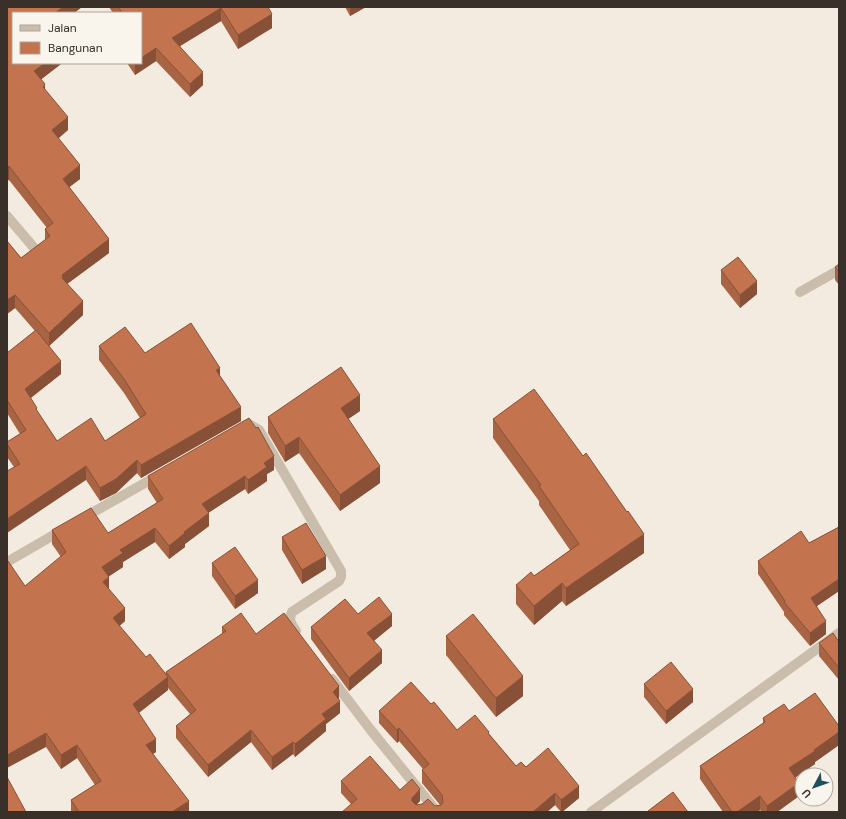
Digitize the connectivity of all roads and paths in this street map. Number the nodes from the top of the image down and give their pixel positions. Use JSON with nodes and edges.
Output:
{"nodes":[{"id":1,"x":7,"y":216,"type":"edge"},
{"id":2,"x":35,"y":249,"type":"edge"},
{"id":3,"x":839,"y":270,"type":"edge"},
{"id":4,"x":800,"y":292,"type":"dead end"},
{"id":5,"x":236,"y":432,"type":"edge"},
{"id":6,"x":168,"y":470,"type":"edge"},
{"id":7,"x":7,"y":562,"type":"edge"},
{"id":8,"x":839,"y":633,"type":"edge"},
{"id":9,"x":304,"y":641,"type":"edge"},
{"id":10,"x":327,"y":672,"type":"edge"},
{"id":11,"x":437,"y":812,"type":"edge"},
{"id":12,"x":591,"y":812,"type":"edge"}],
"edges":[{"from":1,"to":2,"type":"street"},
{"from":3,"to":4,"type":"street"},
{"from":5,"to":9,"type":"street"},
{"from":6,"to":7,"type":"street"},
{"from":8,"to":12,"type":"street"},
{"from":10,"to":11,"type":"street"}]}
